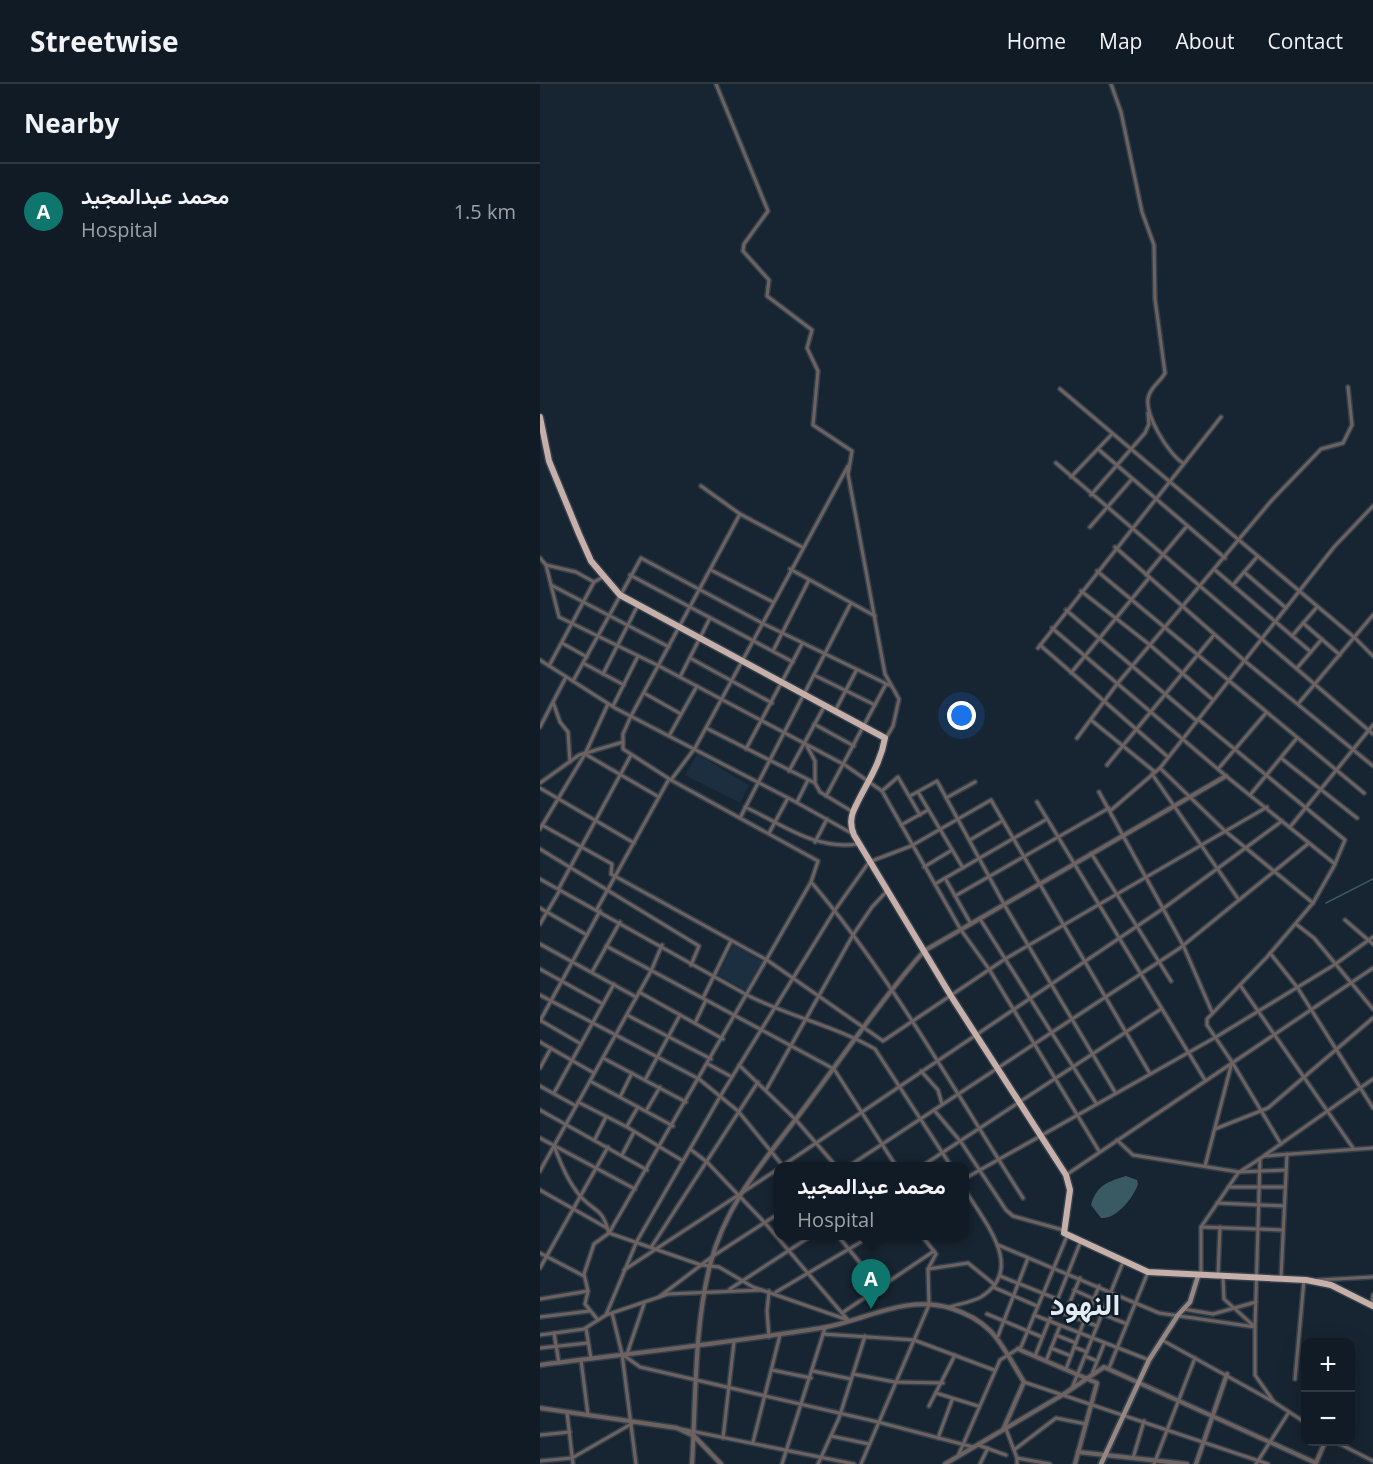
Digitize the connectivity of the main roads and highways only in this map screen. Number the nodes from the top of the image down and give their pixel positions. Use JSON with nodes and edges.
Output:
{"nodes":[{"id":1,"x":540,"y":417,"type":"edge"},
{"id":2,"x":1199,"y":1276,"type":"junction"},
{"id":3,"x":1372,"y":1306,"type":"edge"},
{"id":4,"x":1101,"y":1464,"type":"edge"}],
"edges":[{"from":1,"to":2,"type":"highway"},
{"from":2,"to":3,"type":"highway"},
{"from":2,"to":4,"type":"main road"}]}
